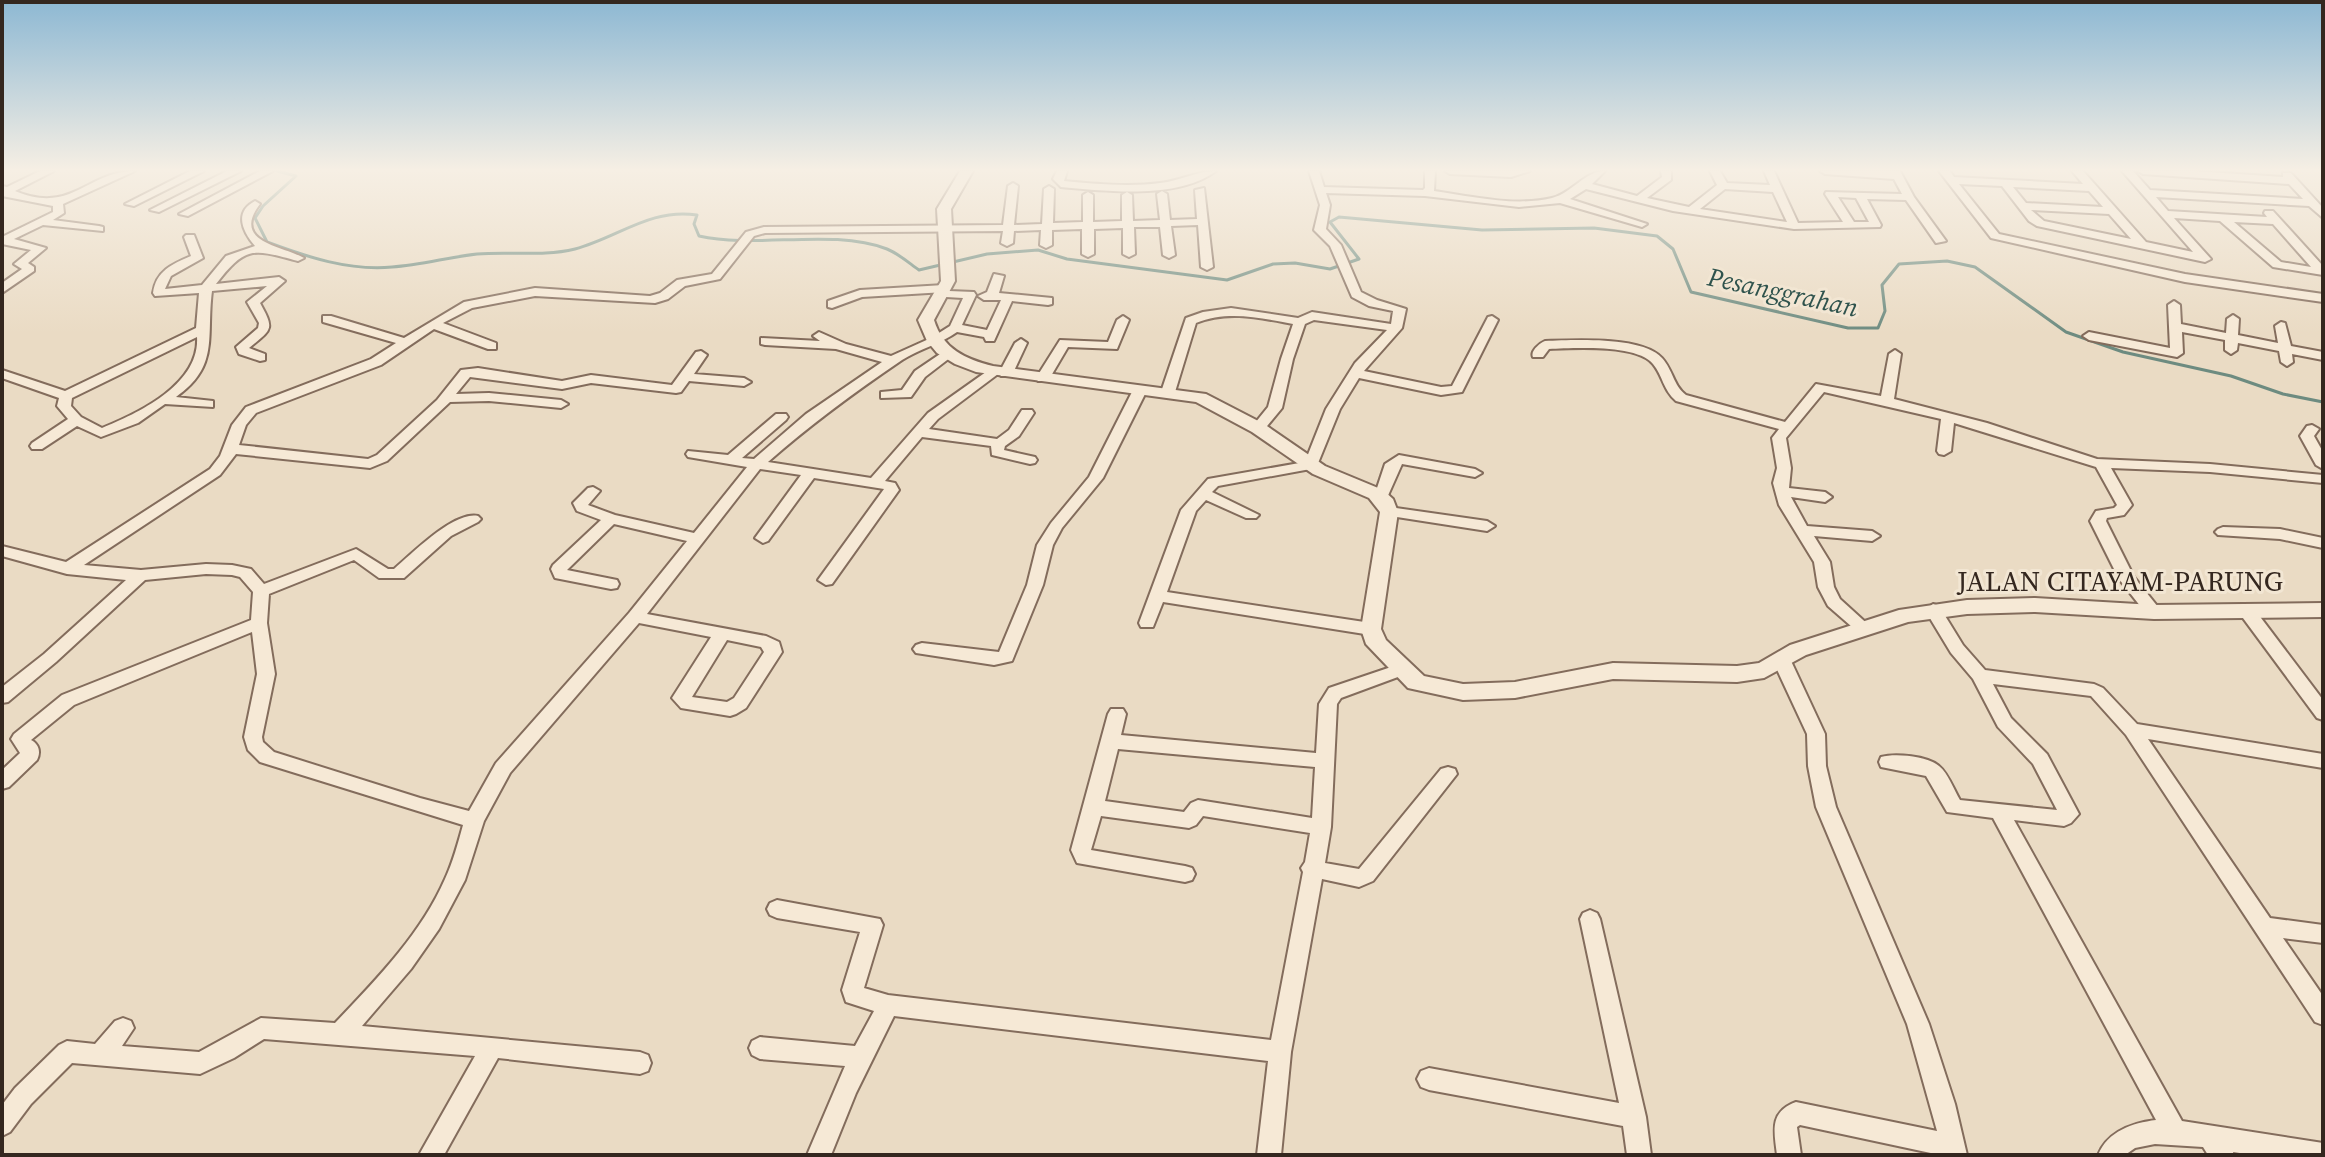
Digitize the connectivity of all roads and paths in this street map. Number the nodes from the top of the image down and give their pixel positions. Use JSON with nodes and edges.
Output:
{"nodes":[{"id":1,"x":1128,"y":224,"type":"edge"},
{"id":2,"x":37,"y":225,"type":"edge"},
{"id":3,"x":84,"y":225,"type":"edge"},
{"id":4,"x":248,"y":225,"type":"edge"},
{"id":5,"x":944,"y":225,"type":"edge"},
{"id":6,"x":1088,"y":225,"type":"joint"},
{"id":7,"x":1167,"y":225,"type":"edge"},
{"id":8,"x":1203,"y":225,"type":"edge"},
{"id":9,"x":1321,"y":225,"type":"edge"},
{"id":10,"x":1787,"y":225,"type":"edge"},
{"id":11,"x":1822,"y":225,"type":"edge"},
{"id":12,"x":1929,"y":225,"type":"edge"},
{"id":13,"x":1986,"y":225,"type":"edge"},
{"id":14,"x":2050,"y":225,"type":"edge"},
{"id":15,"x":2124,"y":225,"type":"edge"},
{"id":16,"x":2175,"y":225,"type":"edge"},
{"id":17,"x":2231,"y":225,"type":"edge"},
{"id":18,"x":2279,"y":225,"type":"edge"},
{"id":19,"x":1047,"y":226,"type":"junction"},
{"id":20,"x":1794,"y":226,"type":"joint"},
{"id":21,"x":1010,"y":227,"type":"junction"},
{"id":22,"x":99,"y":229,"type":"dead end"},
{"id":23,"x":944,"y":230,"type":"junction"},
{"id":24,"x":2082,"y":232,"type":"junction"},
{"id":25,"x":190,"y":237,"type":"dead end"},
{"id":26,"x":2,"y":240,"type":"edge"},
{"id":27,"x":1940,"y":241,"type":"dead end"},
{"id":28,"x":1007,"y":243,"type":"dead end"},
{"id":29,"x":1046,"y":245,"type":"dead end"},
{"id":30,"x":2142,"y":245,"type":"junction"},
{"id":31,"x":262,"y":247,"type":"junction"},
{"id":32,"x":1088,"y":254,"type":"dead end"},
{"id":33,"x":1129,"y":254,"type":"dead end"},
{"id":34,"x":1169,"y":255,"type":"dead end"},
{"id":35,"x":2079,"y":257,"type":"junction"},
{"id":36,"x":298,"y":258,"type":"dead end"},
{"id":37,"x":2204,"y":258,"type":"junction"},
{"id":38,"x":1207,"y":267,"type":"dead end"},
{"id":39,"x":2322,"y":272,"type":"edge"},
{"id":40,"x":998,"y":276,"type":"dead end"},
{"id":41,"x":2216,"y":282,"type":"junction"},
{"id":42,"x":206,"y":288,"type":"junction"},
{"id":43,"x":2,"y":289,"type":"edge"},
{"id":44,"x":947,"y":292,"type":"junction"},
{"id":45,"x":970,"y":295,"type":"junction"},
{"id":46,"x":992,"y":296,"type":"junction"},
{"id":47,"x":1008,"y":297,"type":"junction"},
{"id":48,"x":2323,"y":298,"type":"edge"},
{"id":49,"x":1048,"y":301,"type":"dead end"},
{"id":50,"x":832,"y":304,"type":"dead end"},
{"id":51,"x":2174,"y":305,"type":"dead end"},
{"id":52,"x":327,"y":319,"type":"dead end"},
{"id":53,"x":2233,"y":319,"type":"dead end"},
{"id":54,"x":1123,"y":320,"type":"dead end"},
{"id":55,"x":1492,"y":320,"type":"dead end"},
{"id":56,"x":1300,"y":322,"type":"junction"},
{"id":57,"x":433,"y":324,"type":"junction"},
{"id":58,"x":2281,"y":326,"type":"dead end"},
{"id":59,"x":2177,"y":327,"type":"junction"},
{"id":60,"x":955,"y":328,"type":"junction"},
{"id":61,"x":1396,"y":328,"type":"junction"},
{"id":62,"x":204,"y":329,"type":"junction"},
{"id":63,"x":819,"y":336,"type":"dead end"},
{"id":64,"x":2089,"y":336,"type":"dead end"},
{"id":65,"x":765,"y":341,"type":"dead end"},
{"id":66,"x":405,"y":342,"type":"junction"},
{"id":67,"x":1021,"y":343,"type":"dead end"},
{"id":68,"x":2231,"y":344,"type":"junction"},
{"id":69,"x":492,"y":346,"type":"dead end"},
{"id":70,"x":842,"y":347,"type":"junction"},
{"id":71,"x":940,"y":348,"type":"junction"},
{"id":72,"x":1538,"y":354,"type":"dead end"},
{"id":73,"x":1895,"y":354,"type":"dead end"},
{"id":74,"x":701,"y":355,"type":"dead end"},
{"id":75,"x":2286,"y":355,"type":"junction"},
{"id":76,"x":2323,"y":356,"type":"edge"},
{"id":77,"x":260,"y":357,"type":"dead end"},
{"id":78,"x":893,"y":361,"type":"junction"},
{"id":79,"x":999,"y":372,"type":"junction"},
{"id":80,"x":1356,"y":373,"type":"junction"},
{"id":81,"x":2,"y":374,"type":"edge"},
{"id":82,"x":687,"y":377,"type":"junction"},
{"id":83,"x":1043,"y":378,"type":"junction"},
{"id":84,"x":744,"y":382,"type":"dead end"},
{"id":85,"x":1140,"y":390,"type":"junction"},
{"id":86,"x":1168,"y":392,"type":"junction"},
{"id":87,"x":886,"y":395,"type":"dead end"},
{"id":88,"x":66,"y":396,"type":"junction"},
{"id":89,"x":446,"y":398,"type":"junction"},
{"id":90,"x":166,"y":400,"type":"junction"},
{"id":91,"x":1887,"y":401,"type":"junction"},
{"id":92,"x":208,"y":404,"type":"dead end"},
{"id":93,"x":561,"y":404,"type":"dead end"},
{"id":94,"x":1027,"y":413,"type":"dead end"},
{"id":95,"x":1948,"y":416,"type":"junction"},
{"id":96,"x":781,"y":417,"type":"dead end"},
{"id":97,"x":76,"y":420,"type":"junction"},
{"id":98,"x":1786,"y":427,"type":"junction"},
{"id":99,"x":1258,"y":428,"type":"junction"},
{"id":100,"x":2312,"y":429,"type":"dead end"},
{"id":101,"x":917,"y":432,"type":"junction"},
{"id":102,"x":999,"y":444,"type":"junction"},
{"id":103,"x":37,"y":446,"type":"dead end"},
{"id":104,"x":233,"y":449,"type":"junction"},
{"id":105,"x":1944,"y":451,"type":"dead end"},
{"id":106,"x":693,"y":454,"type":"dead end"},
{"id":107,"x":1030,"y":460,"type":"dead end"},
{"id":108,"x":730,"y":461,"type":"junction"},
{"id":109,"x":2101,"y":463,"type":"junction"},
{"id":110,"x":1311,"y":465,"type":"junction"},
{"id":111,"x":2323,"y":465,"type":"edge"},
{"id":112,"x":755,"y":466,"type":"junction"},
{"id":113,"x":1475,"y":473,"type":"dead end"},
{"id":114,"x":809,"y":474,"type":"junction"},
{"id":115,"x":2323,"y":479,"type":"edge"},
{"id":116,"x":875,"y":483,"type":"junction"},
{"id":117,"x":593,"y":491,"type":"dead end"},
{"id":118,"x":1781,"y":491,"type":"junction"},
{"id":119,"x":1205,"y":494,"type":"junction"},
{"id":120,"x":1825,"y":497,"type":"dead end"},
{"id":121,"x":1385,"y":505,"type":"junction"},
{"id":122,"x":1251,"y":515,"type":"dead end"},
{"id":123,"x":473,"y":519,"type":"dead end"},
{"id":124,"x":611,"y":519,"type":"junction"},
{"id":125,"x":1487,"y":526,"type":"dead end"},
{"id":126,"x":1805,"y":531,"type":"junction"},
{"id":127,"x":2223,"y":532,"type":"dead end"},
{"id":128,"x":1872,"y":536,"type":"dead end"},
{"id":129,"x":696,"y":538,"type":"junction"},
{"id":130,"x":763,"y":538,"type":"dead end"},
{"id":131,"x":2323,"y":543,"type":"edge"},
{"id":132,"x":2,"y":551,"type":"edge"},
{"id":133,"x":67,"y":569,"type":"junction"},
{"id":134,"x":141,"y":575,"type":"junction"},
{"id":135,"x":826,"y":580,"type":"dead end"},
{"id":136,"x":611,"y":584,"type":"dead end"},
{"id":137,"x":261,"y":591,"type":"junction"},
{"id":138,"x":1157,"y":596,"type":"junction"},
{"id":139,"x":1933,"y":610,"type":"junction"},
{"id":140,"x":2246,"y":610,"type":"junction"},
{"id":141,"x":2323,"y":610,"type":"edge"},
{"id":142,"x":2154,"y":612,"type":"junction"},
{"id":143,"x":635,"y":617,"type":"junction"},
{"id":144,"x":259,"y":623,"type":"junction"},
{"id":145,"x":1147,"y":623,"type":"dead end"},
{"id":146,"x":1371,"y":629,"type":"junction"},
{"id":147,"x":1865,"y":629,"type":"junction"},
{"id":148,"x":722,"y":634,"type":"junction"},
{"id":149,"x":922,"y":649,"type":"dead end"},
{"id":150,"x":1782,"y":661,"type":"junction"},
{"id":151,"x":1400,"y":670,"type":"junction"},
{"id":152,"x":1980,"y":676,"type":"junction"},
{"id":153,"x":2,"y":697,"type":"edge"},
{"id":154,"x":2323,"y":713,"type":"edge"},
{"id":155,"x":1117,"y":714,"type":"dead end"},
{"id":156,"x":2132,"y":730,"type":"junction"},
{"id":157,"x":1111,"y":741,"type":"junction"},
{"id":158,"x":1325,"y":761,"type":"junction"},
{"id":159,"x":2323,"y":761,"type":"edge"},
{"id":160,"x":1888,"y":762,"type":"dead end"},
{"id":161,"x":1448,"y":774,"type":"dead end"},
{"id":162,"x":2,"y":782,"type":"edge"},
{"id":163,"x":1094,"y":807,"type":"junction"},
{"id":164,"x":1999,"y":811,"type":"junction"},
{"id":165,"x":474,"y":820,"type":"junction"},
{"id":166,"x":1321,"y":827,"type":"junction"},
{"id":167,"x":1311,"y":868,"type":"junction"},
{"id":168,"x":1185,"y":874,"type":"dead end"},
{"id":169,"x":777,"y":909,"type":"dead end"},
{"id":170,"x":1590,"y":919,"type":"dead end"},
{"id":171,"x":2264,"y":926,"type":"junction"},
{"id":172,"x":2323,"y":934,"type":"edge"},
{"id":173,"x":888,"y":1005,"type":"junction"},
{"id":174,"x":2323,"y":1015,"type":"edge"},
{"id":175,"x":123,"y":1028,"type":"dead end"},
{"id":176,"x":340,"y":1034,"type":"junction"},
{"id":177,"x":492,"y":1047,"type":"junction"},
{"id":178,"x":760,"y":1048,"type":"dead end"},
{"id":179,"x":1280,"y":1052,"type":"junction"},
{"id":180,"x":100,"y":1055,"type":"junction"},
{"id":181,"x":861,"y":1057,"type":"junction"},
{"id":182,"x":640,"y":1063,"type":"dead end"},
{"id":183,"x":1429,"y":1079,"type":"dead end"},
{"id":184,"x":13,"y":1096,"type":"edge"},
{"id":185,"x":1634,"y":1117,"type":"junction"},
{"id":186,"x":2,"y":1124,"type":"edge"},
{"id":187,"x":2175,"y":1131,"type":"junction"},
{"id":188,"x":2216,"y":1145,"type":"edge"},
{"id":189,"x":1954,"y":1150,"type":"edge"},
{"id":190,"x":431,"y":1155,"type":"edge"},
{"id":191,"x":819,"y":1155,"type":"edge"},
{"id":192,"x":1269,"y":1155,"type":"edge"},
{"id":193,"x":1639,"y":1155,"type":"edge"},
{"id":194,"x":1789,"y":1155,"type":"edge"},
{"id":195,"x":2110,"y":1155,"type":"edge"},
{"id":196,"x":2323,"y":1155,"type":"edge"}],
"edges":[{"from":1,"to":33,"type":"street"},
{"from":2,"to":26,"type":"street"},
{"from":3,"to":22,"type":"street"},
{"from":4,"to":31,"type":"street"},
{"from":5,"to":23,"type":"street"},
{"from":6,"to":19,"type":"street"},
{"from":6,"to":32,"type":"street"},
{"from":7,"to":34,"type":"street"},
{"from":8,"to":38,"type":"street"},
{"from":9,"to":61,"type":"street"},
{"from":10,"to":20,"type":"street"},
{"from":11,"to":20,"type":"street"},
{"from":12,"to":27,"type":"street"},
{"from":13,"to":35,"type":"street"},
{"from":14,"to":24,"type":"street"},
{"from":15,"to":30,"type":"street"},
{"from":16,"to":37,"type":"street"},
{"from":17,"to":39,"type":"street"},
{"from":18,"to":39,"type":"street"},
{"from":19,"to":21,"type":"street"},
{"from":19,"to":29,"type":"street"},
{"from":21,"to":23,"type":"street"},
{"from":21,"to":28,"type":"street"},
{"from":23,"to":44,"type":"street"},
{"from":23,"to":57,"type":"street"},
{"from":24,"to":30,"type":"street"},
{"from":24,"to":35,"type":"street"},
{"from":25,"to":42,"type":"street"},
{"from":26,"to":43,"type":"street"},
{"from":30,"to":37,"type":"street"},
{"from":31,"to":36,"type":"street"},
{"from":31,"to":42,"type":"street"},
{"from":35,"to":41,"type":"street"},
{"from":37,"to":41,"type":"street"},
{"from":40,"to":46,"type":"street"},
{"from":41,"to":48,"type":"street"},
{"from":42,"to":62,"type":"street"},
{"from":42,"to":77,"type":"street"},
{"from":44,"to":45,"type":"street"},
{"from":44,"to":50,"type":"street"},
{"from":44,"to":71,"type":"street"},
{"from":45,"to":46,"type":"street"},
{"from":45,"to":60,"type":"street"},
{"from":46,"to":47,"type":"street"},
{"from":47,"to":49,"type":"street"},
{"from":47,"to":60,"type":"street"},
{"from":51,"to":59,"type":"street"},
{"from":52,"to":66,"type":"street"},
{"from":53,"to":68,"type":"street"},
{"from":54,"to":83,"type":"street"},
{"from":55,"to":80,"type":"street"},
{"from":56,"to":61,"type":"street"},
{"from":56,"to":86,"type":"street"},
{"from":56,"to":99,"type":"street"},
{"from":57,"to":66,"type":"street"},
{"from":57,"to":69,"type":"street"},
{"from":58,"to":75,"type":"street"},
{"from":59,"to":64,"type":"street"},
{"from":59,"to":68,"type":"street"},
{"from":60,"to":71,"type":"street"},
{"from":61,"to":80,"type":"street"},
{"from":62,"to":88,"type":"street"},
{"from":62,"to":90,"type":"street"},
{"from":63,"to":70,"type":"street"},
{"from":65,"to":70,"type":"street"},
{"from":66,"to":104,"type":"street"},
{"from":67,"to":79,"type":"street"},
{"from":68,"to":75,"type":"street"},
{"from":70,"to":78,"type":"street"},
{"from":71,"to":78,"type":"street"},
{"from":71,"to":79,"type":"street"},
{"from":71,"to":87,"type":"street"},
{"from":72,"to":98,"type":"street"},
{"from":73,"to":91,"type":"street"},
{"from":74,"to":82,"type":"street"},
{"from":75,"to":76,"type":"street"},
{"from":78,"to":112,"type":"street"},
{"from":79,"to":83,"type":"street"},
{"from":79,"to":101,"type":"street"},
{"from":80,"to":110,"type":"street"},
{"from":81,"to":88,"type":"street"},
{"from":82,"to":84,"type":"street"},
{"from":82,"to":89,"type":"street"},
{"from":83,"to":85,"type":"street"},
{"from":85,"to":86,"type":"street"},
{"from":85,"to":149,"type":"street"},
{"from":86,"to":99,"type":"street"},
{"from":88,"to":97,"type":"street"},
{"from":89,"to":93,"type":"street"},
{"from":89,"to":104,"type":"street"},
{"from":90,"to":92,"type":"street"},
{"from":90,"to":97,"type":"street"},
{"from":91,"to":95,"type":"street"},
{"from":91,"to":98,"type":"street"},
{"from":94,"to":102,"type":"street"},
{"from":95,"to":105,"type":"street"},
{"from":95,"to":109,"type":"street"},
{"from":96,"to":108,"type":"street"},
{"from":97,"to":103,"type":"street"},
{"from":98,"to":118,"type":"street"},
{"from":99,"to":110,"type":"street"},
{"from":100,"to":111,"type":"street"},
{"from":101,"to":102,"type":"street"},
{"from":101,"to":116,"type":"street"},
{"from":102,"to":107,"type":"street"},
{"from":104,"to":133,"type":"street"},
{"from":106,"to":108,"type":"street"},
{"from":108,"to":112,"type":"street"},
{"from":109,"to":115,"type":"street"},
{"from":109,"to":142,"type":"street"},
{"from":110,"to":119,"type":"street"},
{"from":110,"to":121,"type":"street"},
{"from":112,"to":114,"type":"street"},
{"from":112,"to":129,"type":"street"},
{"from":113,"to":121,"type":"street"},
{"from":114,"to":116,"type":"street"},
{"from":114,"to":130,"type":"street"},
{"from":116,"to":135,"type":"street"},
{"from":117,"to":124,"type":"street"},
{"from":118,"to":120,"type":"street"},
{"from":118,"to":126,"type":"street"},
{"from":119,"to":122,"type":"street"},
{"from":119,"to":138,"type":"street"},
{"from":121,"to":125,"type":"street"},
{"from":121,"to":146,"type":"street"},
{"from":123,"to":137,"type":"street"},
{"from":124,"to":129,"type":"street"},
{"from":124,"to":136,"type":"street"},
{"from":126,"to":128,"type":"street"},
{"from":126,"to":147,"type":"street"},
{"from":127,"to":131,"type":"street"},
{"from":129,"to":143,"type":"street"},
{"from":132,"to":133,"type":"street"},
{"from":133,"to":134,"type":"street"},
{"from":134,"to":137,"type":"street"},
{"from":134,"to":153,"type":"street"},
{"from":137,"to":144,"type":"street"},
{"from":138,"to":145,"type":"street"},
{"from":138,"to":146,"type":"street"},
{"from":139,"to":142,"type":"street","name":"JALAN CITAYAM-PARUNG"},
{"from":139,"to":147,"type":"street","name":"JALAN CITAYAM-PARUNG"},
{"from":139,"to":152,"type":"street"},
{"from":140,"to":141,"type":"street","name":"JALAN CITAYAM-PARUNG"},
{"from":140,"to":142,"type":"street","name":"JALAN CITAYAM-PARUNG"},
{"from":140,"to":154,"type":"street"},
{"from":143,"to":148,"type":"street"},
{"from":143,"to":165,"type":"street"},
{"from":144,"to":162,"type":"street"},
{"from":144,"to":165,"type":"street"},
{"from":146,"to":151,"type":"street","name":"JALAN CITAYAM-PARUNG"},
{"from":147,"to":150,"type":"street","name":"JALAN CITAYAM-PARUNG"},
{"from":148,"to":148,"type":"street"},
{"from":150,"to":151,"type":"street","name":"JALAN CITAYAM-PARUNG"},
{"from":150,"to":189,"type":"street"},
{"from":151,"to":158,"type":"street"},
{"from":152,"to":156,"type":"street"},
{"from":152,"to":164,"type":"street"},
{"from":155,"to":157,"type":"street"},
{"from":156,"to":159,"type":"street"},
{"from":156,"to":171,"type":"street"},
{"from":157,"to":158,"type":"street"},
{"from":157,"to":163,"type":"street"},
{"from":158,"to":166,"type":"street"},
{"from":160,"to":164,"type":"street"},
{"from":161,"to":167,"type":"street"},
{"from":163,"to":166,"type":"street"},
{"from":163,"to":168,"type":"street"},
{"from":164,"to":187,"type":"street"},
{"from":165,"to":176,"type":"street"},
{"from":166,"to":167,"type":"street"},
{"from":167,"to":179,"type":"street"},
{"from":169,"to":173,"type":"street"},
{"from":170,"to":185,"type":"street"},
{"from":171,"to":172,"type":"street"},
{"from":171,"to":174,"type":"street"},
{"from":173,"to":179,"type":"street"},
{"from":173,"to":181,"type":"street"},
{"from":175,"to":180,"type":"street"},
{"from":176,"to":177,"type":"street"},
{"from":176,"to":180,"type":"street"},
{"from":177,"to":182,"type":"street"},
{"from":177,"to":190,"type":"street"},
{"from":178,"to":181,"type":"street"},
{"from":179,"to":192,"type":"street"},
{"from":180,"to":184,"type":"street"},
{"from":181,"to":191,"type":"street"},
{"from":183,"to":185,"type":"street"},
{"from":184,"to":186,"type":"street"},
{"from":185,"to":193,"type":"street"},
{"from":187,"to":188,"type":"street"},
{"from":187,"to":195,"type":"street"},
{"from":188,"to":196,"type":"street"},
{"from":189,"to":194,"type":"street"}]}
